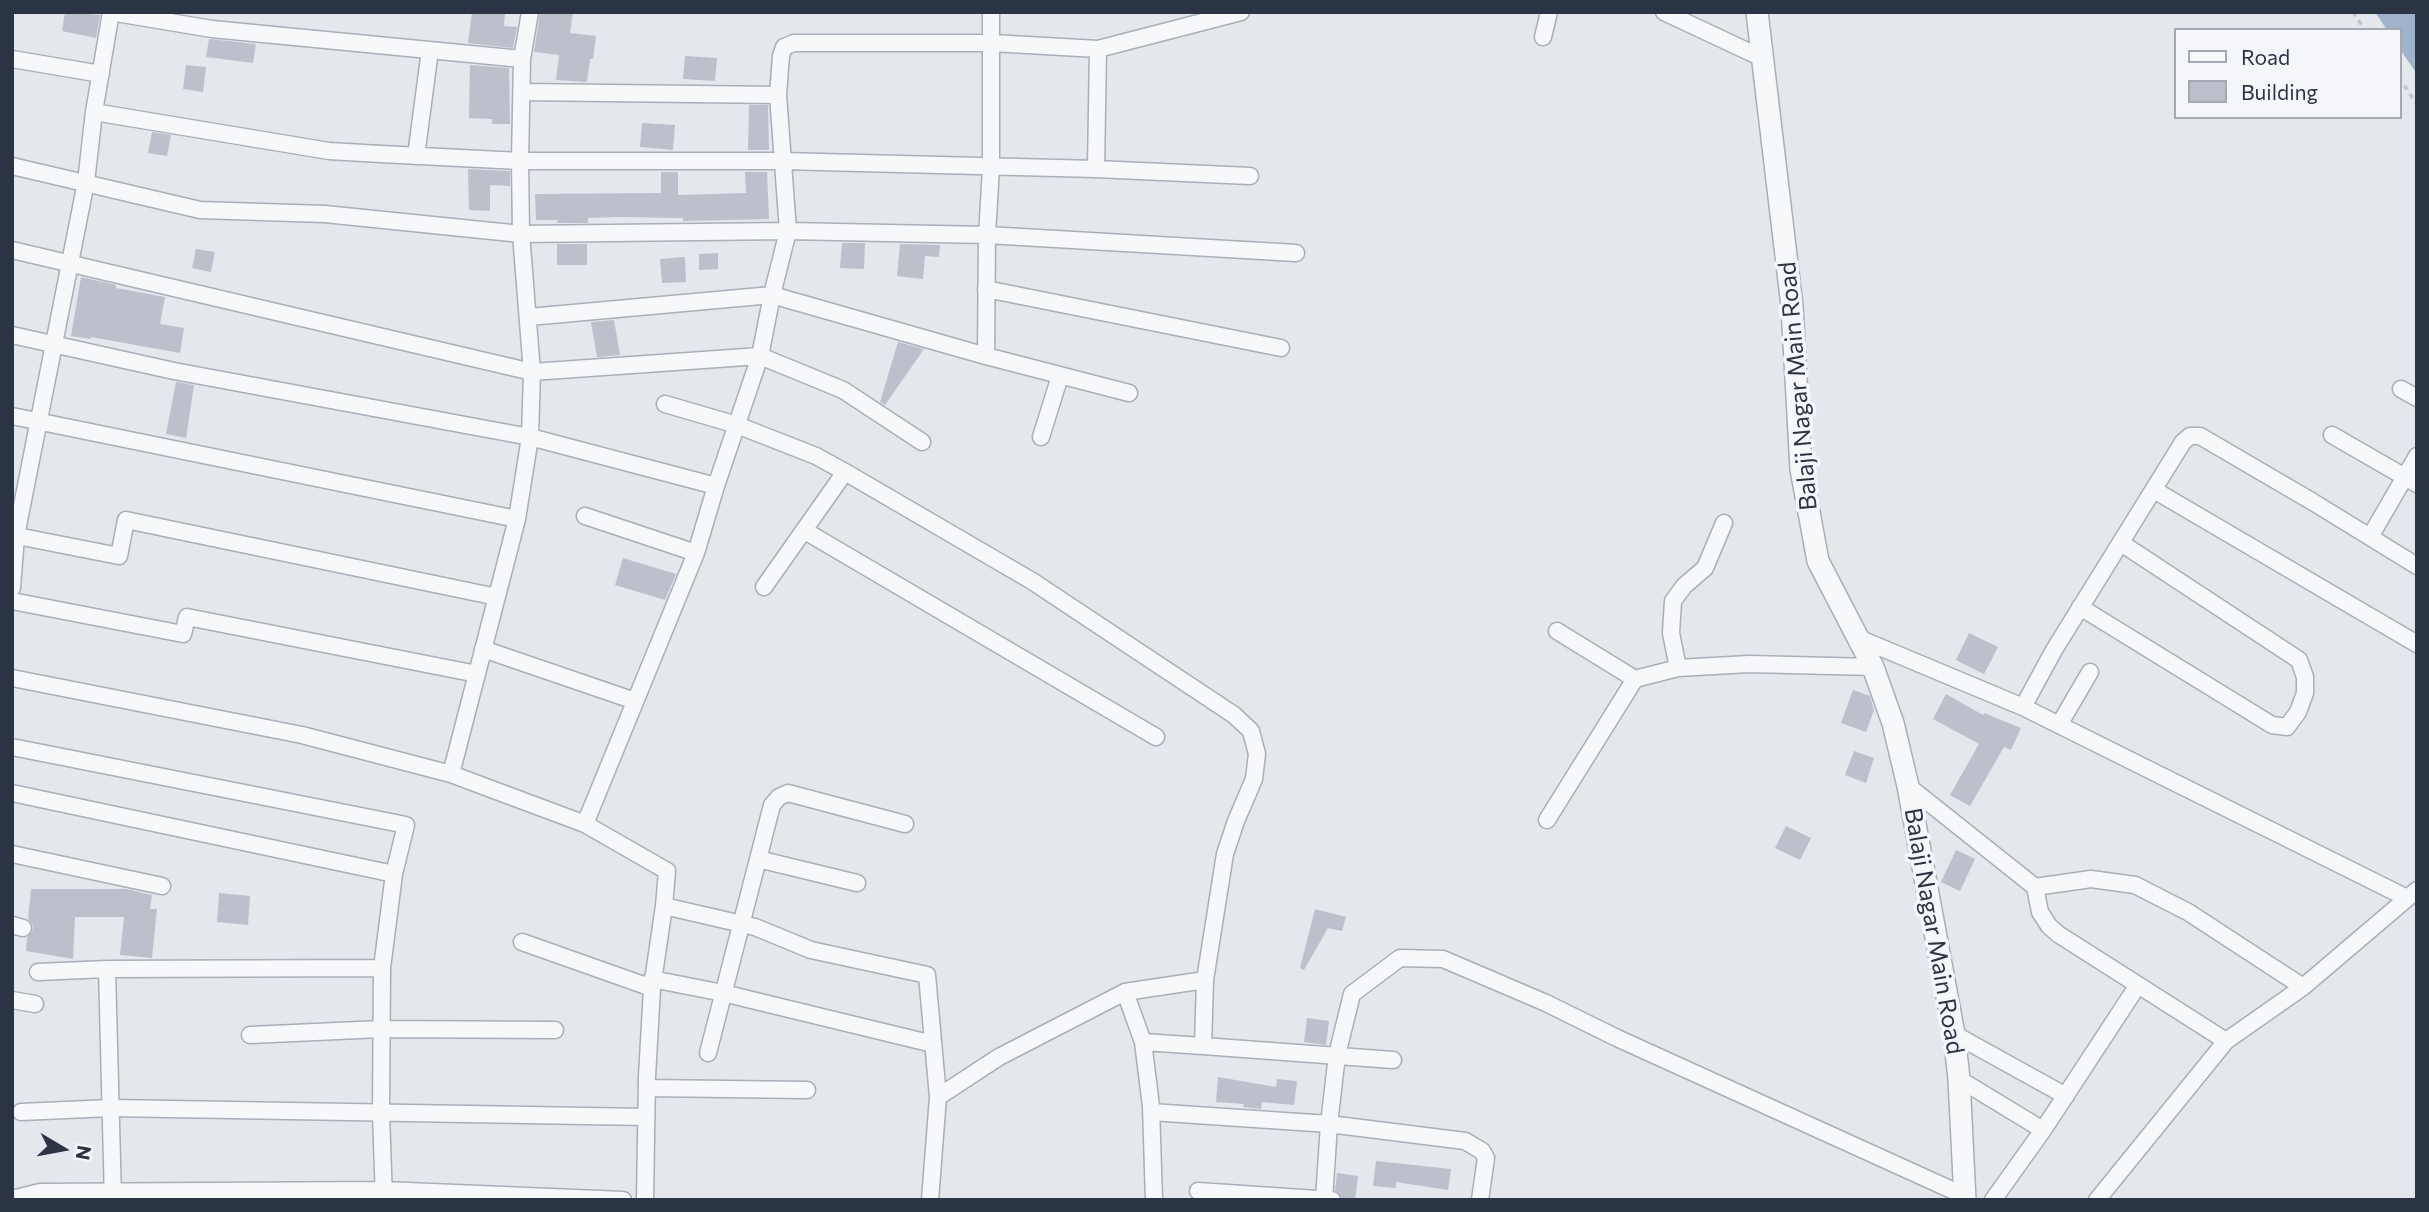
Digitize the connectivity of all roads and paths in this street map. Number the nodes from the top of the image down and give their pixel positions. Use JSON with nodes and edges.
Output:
{"nodes":[{"id":1,"x":111,"y":12,"type":"edge"},
{"id":2,"x":530,"y":12,"type":"edge"},
{"id":3,"x":991,"y":12,"type":"edge"},
{"id":4,"x":1241,"y":12,"type":"edge"},
{"id":5,"x":1549,"y":12,"type":"edge"},
{"id":6,"x":1664,"y":12,"type":"edge"},
{"id":7,"x":1757,"y":12,"type":"edge"},
{"id":8,"x":2353,"y":12,"type":"edge"},
{"id":9,"x":2364,"y":28,"type":"edge"},
{"id":10,"x":1543,"y":37,"type":"dead end"},
{"id":11,"x":992,"y":43,"type":"junction"},
{"id":12,"x":1098,"y":49,"type":"junction"},
{"id":13,"x":430,"y":50,"type":"junction"},
{"id":14,"x":1762,"y":58,"type":"junction"},
{"id":15,"x":12,"y":59,"type":"edge"},
{"id":16,"x":522,"y":59,"type":"junction"},
{"id":17,"x":101,"y":74,"type":"junction"},
{"id":18,"x":2401,"y":80,"type":"edge"},
{"id":19,"x":523,"y":92,"type":"junction"},
{"id":20,"x":778,"y":95,"type":"junction"},
{"id":21,"x":2417,"y":105,"type":"edge"},
{"id":22,"x":94,"y":112,"type":"junction"},
{"id":23,"x":416,"y":156,"type":"junction"},
{"id":24,"x":520,"y":161,"type":"junction"},
{"id":25,"x":782,"y":161,"type":"junction"},
{"id":26,"x":12,"y":166,"type":"edge"},
{"id":27,"x":991,"y":168,"type":"junction"},
{"id":28,"x":1096,"y":169,"type":"junction"},
{"id":29,"x":1250,"y":176,"type":"dead end"},
{"id":30,"x":86,"y":183,"type":"junction"},
{"id":31,"x":788,"y":231,"type":"junction"},
{"id":32,"x":521,"y":234,"type":"junction"},
{"id":33,"x":987,"y":234,"type":"junction"},
{"id":34,"x":12,"y":250,"type":"edge"},
{"id":35,"x":1296,"y":253,"type":"dead end"},
{"id":36,"x":71,"y":263,"type":"junction"},
{"id":37,"x":986,"y":289,"type":"junction"},
{"id":38,"x":772,"y":295,"type":"junction"},
{"id":39,"x":529,"y":317,"type":"junction"},
{"id":40,"x":12,"y":335,"type":"edge"},
{"id":41,"x":52,"y":344,"type":"junction"},
{"id":42,"x":1281,"y":348,"type":"dead end"},
{"id":43,"x":760,"y":356,"type":"junction"},
{"id":44,"x":986,"y":356,"type":"junction"},
{"id":45,"x":532,"y":372,"type":"junction"},
{"id":46,"x":1060,"y":376,"type":"junction"},
{"id":47,"x":2400,"y":389,"type":"dead end"},
{"id":48,"x":1129,"y":393,"type":"dead end"},
{"id":49,"x":2417,"y":398,"type":"edge"},
{"id":50,"x":665,"y":404,"type":"dead end"},
{"id":51,"x":12,"y":416,"type":"edge"},
{"id":52,"x":40,"y":422,"type":"junction"},
{"id":53,"x":737,"y":425,"type":"junction"},
{"id":54,"x":2332,"y":435,"type":"dead end"},
{"id":55,"x":530,"y":438,"type":"junction"},
{"id":56,"x":1041,"y":438,"type":"dead end"},
{"id":57,"x":922,"y":442,"type":"dead end"},
{"id":58,"x":2417,"y":456,"type":"edge"},
{"id":59,"x":845,"y":472,"type":"junction"},
{"id":60,"x":2411,"y":480,"type":"edge"},
{"id":61,"x":716,"y":486,"type":"junction"},
{"id":62,"x":2154,"y":490,"type":"junction"},
{"id":63,"x":585,"y":516,"type":"dead end"},
{"id":64,"x":517,"y":519,"type":"junction"},
{"id":65,"x":1724,"y":523,"type":"dead end"},
{"id":66,"x":805,"y":531,"type":"junction"},
{"id":67,"x":14,"y":535,"type":"edge"},
{"id":68,"x":2370,"y":537,"type":"junction"},
{"id":69,"x":2120,"y":543,"type":"junction"},
{"id":70,"x":696,"y":553,"type":"junction"},
{"id":71,"x":2417,"y":566,"type":"edge"},
{"id":72,"x":764,"y":587,"type":"dead end"},
{"id":73,"x":12,"y":588,"type":"edge"},
{"id":74,"x":497,"y":597,"type":"junction"},
{"id":75,"x":12,"y":601,"type":"edge"},
{"id":76,"x":2080,"y":607,"type":"junction"},
{"id":77,"x":1557,"y":631,"type":"dead end"},
{"id":78,"x":1858,"y":638,"type":"junction"},
{"id":79,"x":2417,"y":644,"type":"edge"},
{"id":80,"x":483,"y":649,"type":"junction"},
{"id":81,"x":1873,"y":667,"type":"junction"},
{"id":82,"x":1678,"y":668,"type":"junction"},
{"id":83,"x":2091,"y":672,"type":"dead end"},
{"id":84,"x":477,"y":674,"type":"junction"},
{"id":85,"x":12,"y":678,"type":"edge"},
{"id":86,"x":1635,"y":679,"type":"junction"},
{"id":87,"x":635,"y":701,"type":"junction"},
{"id":88,"x":2023,"y":707,"type":"junction"},
{"id":89,"x":2059,"y":725,"type":"junction"},
{"id":90,"x":1156,"y":737,"type":"dead end"},
{"id":91,"x":12,"y":747,"type":"edge"},
{"id":92,"x":451,"y":774,"type":"junction"},
{"id":93,"x":1908,"y":786,"type":"junction"},
{"id":94,"x":12,"y":793,"type":"edge"},
{"id":95,"x":1547,"y":820,"type":"dead end"},
{"id":96,"x":584,"y":824,"type":"junction"},
{"id":97,"x":905,"y":824,"type":"dead end"},
{"id":98,"x":12,"y":854,"type":"edge"},
{"id":99,"x":758,"y":859,"type":"junction"},
{"id":100,"x":394,"y":874,"type":"junction"},
{"id":101,"x":857,"y":883,"type":"dead end"},
{"id":102,"x":162,"y":886,"type":"dead end"},
{"id":103,"x":2035,"y":887,"type":"junction"},
{"id":104,"x":2412,"y":894,"type":"edge"},
{"id":105,"x":664,"y":906,"type":"junction"},
{"id":106,"x":740,"y":924,"type":"junction"},
{"id":107,"x":522,"y":942,"type":"dead end"},
{"id":108,"x":382,"y":968,"type":"junction"},
{"id":109,"x":107,"y":969,"type":"junction"},
{"id":110,"x":38,"y":972,"type":"dead end"},
{"id":111,"x":1205,"y":979,"type":"junction"},
{"id":112,"x":652,"y":984,"type":"junction"},
{"id":113,"x":2138,"y":985,"type":"junction"},
{"id":114,"x":2303,"y":987,"type":"junction"},
{"id":115,"x":1125,"y":992,"type":"junction"},
{"id":116,"x":723,"y":993,"type":"junction"},
{"id":117,"x":12,"y":1000,"type":"edge"},
{"id":118,"x":35,"y":1004,"type":"dead end"},
{"id":119,"x":382,"y":1029,"type":"junction"},
{"id":120,"x":555,"y":1030,"type":"dead end"},
{"id":121,"x":1954,"y":1034,"type":"junction"},
{"id":122,"x":250,"y":1035,"type":"dead end"},
{"id":123,"x":2226,"y":1041,"type":"junction"},
{"id":124,"x":1143,"y":1042,"type":"junction"},
{"id":125,"x":933,"y":1044,"type":"junction"},
{"id":126,"x":1203,"y":1046,"type":"junction"},
{"id":127,"x":708,"y":1053,"type":"dead end"},
{"id":128,"x":1337,"y":1055,"type":"junction"},
{"id":129,"x":1393,"y":1060,"type":"dead end"},
{"id":130,"x":1959,"y":1079,"type":"junction"},
{"id":131,"x":647,"y":1088,"type":"junction"},
{"id":132,"x":807,"y":1090,"type":"dead end"},
{"id":133,"x":2066,"y":1096,"type":"junction"},
{"id":134,"x":938,"y":1097,"type":"junction"},
{"id":135,"x":111,"y":1108,"type":"junction"},
{"id":136,"x":21,"y":1112,"type":"dead end"},
{"id":137,"x":1151,"y":1112,"type":"junction"},
{"id":138,"x":381,"y":1113,"type":"junction"},
{"id":139,"x":646,"y":1117,"type":"junction"},
{"id":140,"x":1329,"y":1124,"type":"junction"},
{"id":141,"x":2043,"y":1130,"type":"junction"},
{"id":142,"x":1198,"y":1191,"type":"dead end"},
{"id":143,"x":384,"y":1195,"type":"edge"},
{"id":144,"x":113,"y":1196,"type":"edge"},
{"id":145,"x":1965,"y":1198,"type":"edge"},
{"id":146,"x":12,"y":1199,"type":"edge"},
{"id":147,"x":623,"y":1200,"type":"edge"},
{"id":148,"x":645,"y":1200,"type":"edge"},
{"id":149,"x":930,"y":1200,"type":"edge"},
{"id":150,"x":1154,"y":1200,"type":"edge"},
{"id":151,"x":1324,"y":1200,"type":"edge"},
{"id":152,"x":1332,"y":1200,"type":"edge"},
{"id":153,"x":1480,"y":1200,"type":"edge"},
{"id":154,"x":1993,"y":1200,"type":"edge"},
{"id":155,"x":2098,"y":1200,"type":"edge"}],
"edges":[{"from":1,"to":13,"type":"street"},
{"from":1,"to":17,"type":"street"},
{"from":2,"to":16,"type":"street"},
{"from":3,"to":11,"type":"street"},
{"from":4,"to":12,"type":"street"},
{"from":5,"to":10,"type":"street"},
{"from":6,"to":14,"type":"street"},
{"from":7,"to":14,"type":"street","name":"Balaji Nagar Main Road"},
{"from":8,"to":9,"type":"path"},
{"from":11,"to":12,"type":"street"},
{"from":11,"to":20,"type":"street"},
{"from":11,"to":27,"type":"street"},
{"from":12,"to":28,"type":"street"},
{"from":13,"to":16,"type":"street"},
{"from":13,"to":23,"type":"street"},
{"from":14,"to":78,"type":"street","name":"Balaji Nagar Main Road"},
{"from":15,"to":17,"type":"street"},
{"from":16,"to":19,"type":"street"},
{"from":17,"to":22,"type":"street"},
{"from":18,"to":21,"type":"path"},
{"from":19,"to":20,"type":"street"},
{"from":19,"to":24,"type":"street"},
{"from":20,"to":25,"type":"street"},
{"from":22,"to":23,"type":"street"},
{"from":22,"to":30,"type":"street"},
{"from":23,"to":24,"type":"street"},
{"from":24,"to":25,"type":"street"},
{"from":24,"to":32,"type":"street"},
{"from":25,"to":27,"type":"street"},
{"from":25,"to":31,"type":"street"},
{"from":26,"to":30,"type":"street"},
{"from":27,"to":28,"type":"street"},
{"from":27,"to":33,"type":"street"},
{"from":28,"to":29,"type":"street"},
{"from":30,"to":32,"type":"street"},
{"from":30,"to":36,"type":"street"},
{"from":31,"to":32,"type":"street"},
{"from":31,"to":33,"type":"street"},
{"from":31,"to":38,"type":"street"},
{"from":32,"to":39,"type":"street"},
{"from":33,"to":35,"type":"street"},
{"from":33,"to":37,"type":"street"},
{"from":34,"to":36,"type":"street"},
{"from":36,"to":41,"type":"street"},
{"from":36,"to":45,"type":"street"},
{"from":37,"to":42,"type":"street"},
{"from":37,"to":44,"type":"street"},
{"from":38,"to":39,"type":"street"},
{"from":38,"to":43,"type":"street"},
{"from":38,"to":44,"type":"street"},
{"from":39,"to":45,"type":"street"},
{"from":40,"to":41,"type":"street"},
{"from":41,"to":52,"type":"street"},
{"from":41,"to":55,"type":"street"},
{"from":43,"to":45,"type":"street"},
{"from":43,"to":53,"type":"street"},
{"from":43,"to":57,"type":"street"},
{"from":44,"to":46,"type":"street"},
{"from":45,"to":55,"type":"street"},
{"from":46,"to":48,"type":"street"},
{"from":46,"to":56,"type":"street"},
{"from":47,"to":49,"type":"street"},
{"from":50,"to":53,"type":"street"},
{"from":51,"to":52,"type":"street"},
{"from":52,"to":64,"type":"street"},
{"from":52,"to":67,"type":"street"},
{"from":53,"to":59,"type":"street"},
{"from":53,"to":61,"type":"street"},
{"from":54,"to":60,"type":"street"},
{"from":55,"to":61,"type":"street"},
{"from":55,"to":64,"type":"street"},
{"from":58,"to":60,"type":"street"},
{"from":59,"to":66,"type":"street"},
{"from":59,"to":111,"type":"street"},
{"from":60,"to":68,"type":"street"},
{"from":61,"to":70,"type":"street"},
{"from":62,"to":68,"type":"street"},
{"from":62,"to":69,"type":"street"},
{"from":62,"to":79,"type":"street"},
{"from":63,"to":70,"type":"street"},
{"from":64,"to":74,"type":"street"},
{"from":65,"to":82,"type":"street"},
{"from":66,"to":72,"type":"street"},
{"from":66,"to":90,"type":"street"},
{"from":67,"to":73,"type":"street"},
{"from":67,"to":74,"type":"street"},
{"from":68,"to":71,"type":"street"},
{"from":69,"to":76,"type":"street"},
{"from":69,"to":76,"type":"street"},
{"from":70,"to":87,"type":"street"},
{"from":74,"to":80,"type":"street"},
{"from":75,"to":84,"type":"street"},
{"from":76,"to":88,"type":"street"},
{"from":77,"to":86,"type":"street"},
{"from":78,"to":81,"type":"street","name":"Balaji Nagar Main Road"},
{"from":78,"to":88,"type":"street"},
{"from":80,"to":84,"type":"street"},
{"from":80,"to":87,"type":"street"},
{"from":81,"to":82,"type":"street"},
{"from":81,"to":93,"type":"street","name":"Balaji Nagar Main Road"},
{"from":82,"to":86,"type":"street"},
{"from":83,"to":89,"type":"street"},
{"from":84,"to":92,"type":"street"},
{"from":85,"to":92,"type":"street"},
{"from":86,"to":95,"type":"street"},
{"from":87,"to":96,"type":"street"},
{"from":88,"to":89,"type":"street"},
{"from":89,"to":104,"type":"street"},
{"from":91,"to":100,"type":"street"},
{"from":92,"to":96,"type":"street"},
{"from":93,"to":103,"type":"street"},
{"from":93,"to":121,"type":"street","name":"Balaji Nagar Main Road"},
{"from":94,"to":100,"type":"street"},
{"from":96,"to":105,"type":"street"},
{"from":97,"to":99,"type":"street"},
{"from":98,"to":102,"type":"street"},
{"from":99,"to":101,"type":"street"},
{"from":99,"to":106,"type":"street"},
{"from":100,"to":108,"type":"street"},
{"from":103,"to":113,"type":"street"},
{"from":103,"to":114,"type":"street"},
{"from":104,"to":114,"type":"street"},
{"from":105,"to":106,"type":"street"},
{"from":105,"to":112,"type":"street"},
{"from":106,"to":116,"type":"street"},
{"from":106,"to":125,"type":"street"},
{"from":107,"to":112,"type":"street"},
{"from":108,"to":109,"type":"street"},
{"from":108,"to":119,"type":"street"},
{"from":109,"to":110,"type":"street"},
{"from":109,"to":135,"type":"street"},
{"from":111,"to":115,"type":"street"},
{"from":111,"to":126,"type":"street"},
{"from":112,"to":116,"type":"street"},
{"from":112,"to":131,"type":"street"},
{"from":113,"to":123,"type":"street"},
{"from":113,"to":133,"type":"street"},
{"from":114,"to":123,"type":"street"},
{"from":115,"to":124,"type":"street"},
{"from":115,"to":134,"type":"street"},
{"from":116,"to":125,"type":"street"},
{"from":116,"to":127,"type":"street"},
{"from":117,"to":118,"type":"street"},
{"from":119,"to":120,"type":"street"},
{"from":119,"to":122,"type":"street"},
{"from":119,"to":138,"type":"street"},
{"from":121,"to":130,"type":"street","name":"Balaji Nagar Main Road"},
{"from":121,"to":133,"type":"street"},
{"from":123,"to":155,"type":"street"},
{"from":124,"to":126,"type":"street"},
{"from":124,"to":137,"type":"street"},
{"from":125,"to":134,"type":"street"},
{"from":126,"to":128,"type":"street"},
{"from":128,"to":129,"type":"street"},
{"from":128,"to":140,"type":"street"},
{"from":128,"to":145,"type":"street"},
{"from":130,"to":141,"type":"street"},
{"from":130,"to":145,"type":"street","name":"Balaji Nagar Main Road"},
{"from":131,"to":132,"type":"street"},
{"from":131,"to":139,"type":"street"},
{"from":133,"to":141,"type":"street"},
{"from":134,"to":149,"type":"street"},
{"from":135,"to":136,"type":"street"},
{"from":135,"to":138,"type":"street"},
{"from":135,"to":144,"type":"street"},
{"from":137,"to":140,"type":"street"},
{"from":137,"to":150,"type":"street"},
{"from":138,"to":139,"type":"street"},
{"from":138,"to":143,"type":"street"},
{"from":139,"to":148,"type":"street"},
{"from":140,"to":151,"type":"street"},
{"from":140,"to":153,"type":"street"},
{"from":141,"to":154,"type":"street"},
{"from":142,"to":151,"type":"street"},
{"from":143,"to":144,"type":"street"},
{"from":143,"to":147,"type":"street"},
{"from":144,"to":146,"type":"street"},
{"from":151,"to":152,"type":"street"}]}
